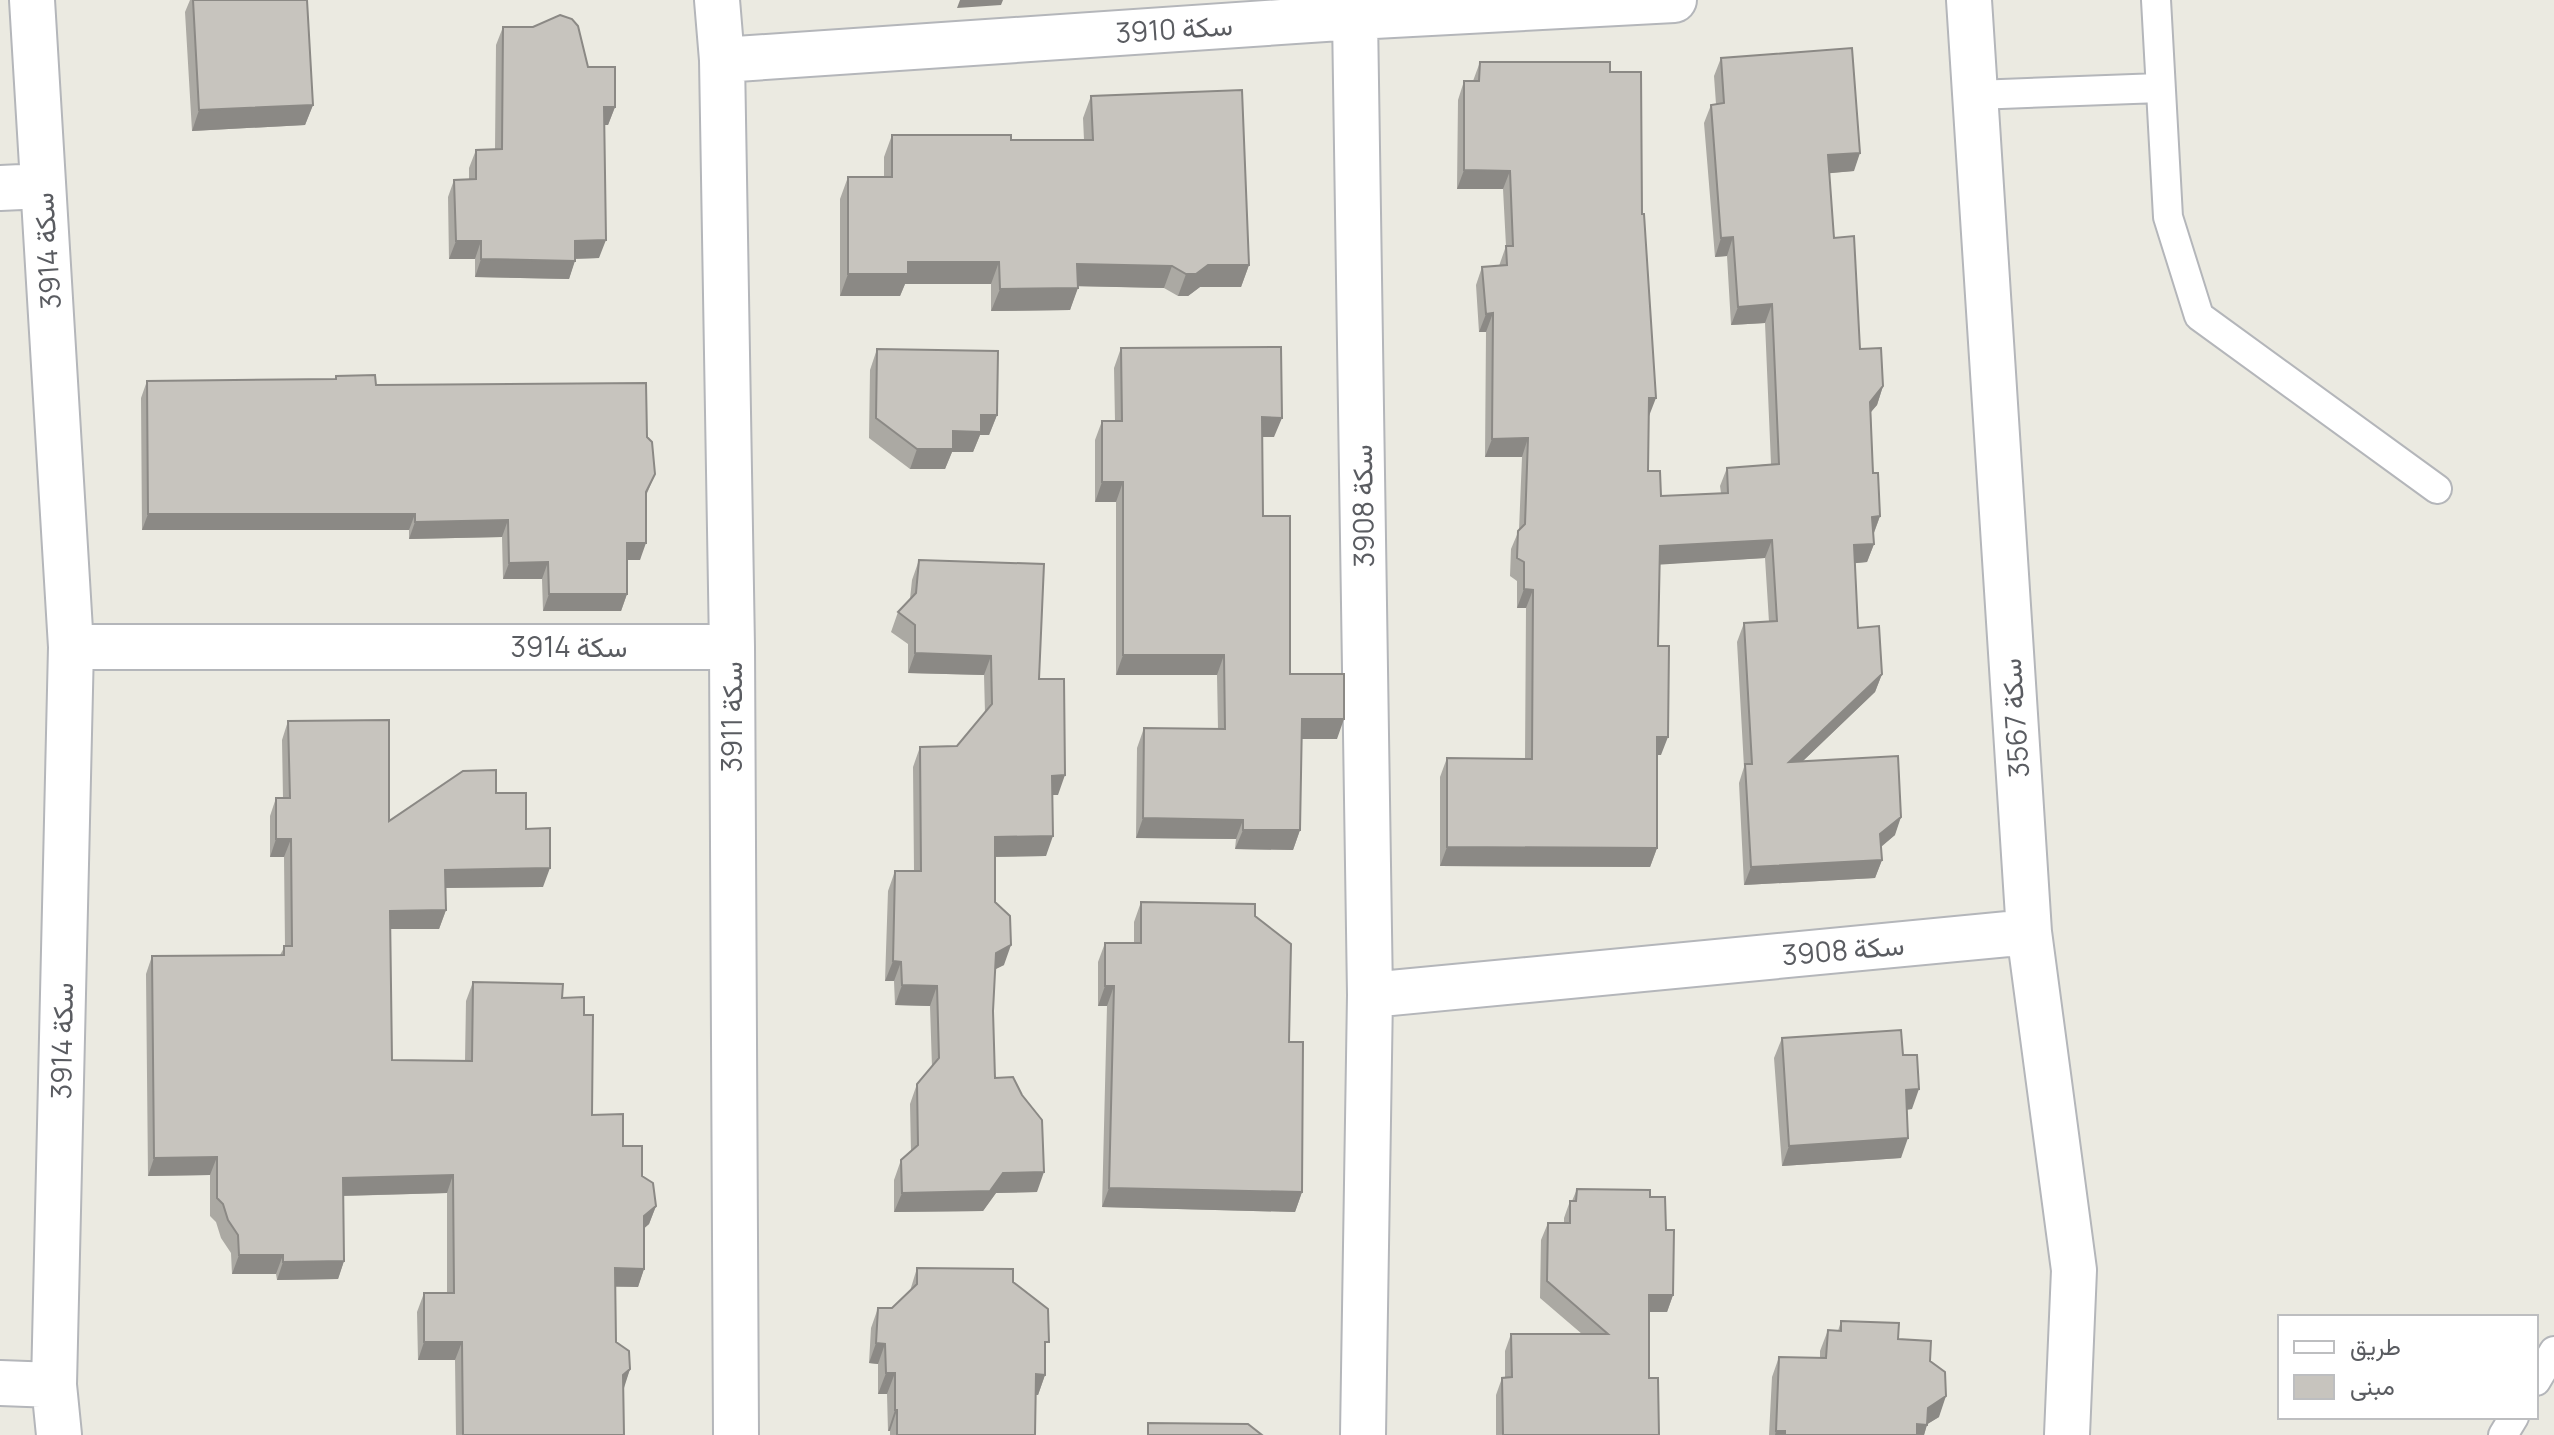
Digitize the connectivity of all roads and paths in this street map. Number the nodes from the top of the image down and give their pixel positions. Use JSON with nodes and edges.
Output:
{"nodes":[{"id":1,"x":32,"y":0,"type":"edge"},
{"id":2,"x":717,"y":0,"type":"edge"},
{"id":3,"x":1674,"y":0,"type":"edge"},
{"id":4,"x":1969,"y":0,"type":"edge"},
{"id":5,"x":2156,"y":0,"type":"edge"},
{"id":6,"x":1355,"y":17,"type":"junction"},
{"id":7,"x":722,"y":60,"type":"junction"},
{"id":8,"x":2160,"y":88,"type":"junction"},
{"id":9,"x":1975,"y":95,"type":"junction"},
{"id":10,"x":43,"y":186,"type":"junction"},
{"id":11,"x":0,"y":188,"type":"edge"},
{"id":12,"x":2437,"y":489,"type":"dead end"},
{"id":13,"x":71,"y":647,"type":"junction"},
{"id":14,"x":732,"y":647,"type":"junction"},
{"id":15,"x":2029,"y":932,"type":"junction"},
{"id":16,"x":1370,"y":995,"type":"junction"},
{"id":17,"x":2554,"y":1351,"type":"edge"},
{"id":18,"x":2538,"y":1378,"type":"edge"},
{"id":19,"x":0,"y":1383,"type":"edge"},
{"id":20,"x":54,"y":1385,"type":"junction"},
{"id":21,"x":59,"y":1435,"type":"edge"},
{"id":22,"x":736,"y":1435,"type":"edge"},
{"id":23,"x":1363,"y":1435,"type":"edge"},
{"id":24,"x":2067,"y":1435,"type":"edge"}],
"edges":[{"from":1,"to":10,"type":"street","name":"سكة 3914"},
{"from":2,"to":7,"type":"street","name":"سكة 3911"},
{"from":3,"to":6,"type":"street","name":"سكة 3910"},
{"from":4,"to":9,"type":"street","name":"سكة 3567"},
{"from":5,"to":8,"type":"lane"},
{"from":6,"to":7,"type":"street","name":"سكة 3910"},
{"from":6,"to":16,"type":"street","name":"سكة 3908"},
{"from":7,"to":14,"type":"street","name":"سكة 3911"},
{"from":8,"to":9,"type":"lane"},
{"from":8,"to":12,"type":"lane"},
{"from":9,"to":15,"type":"street","name":"سكة 3567"},
{"from":10,"to":11,"type":"street"},
{"from":10,"to":13,"type":"street","name":"سكة 3914"},
{"from":13,"to":14,"type":"street","name":"سكة 3914"},
{"from":13,"to":20,"type":"street","name":"سكة 3914"},
{"from":14,"to":22,"type":"street","name":"سكة 3911"},
{"from":15,"to":16,"type":"street","name":"سكة 3908"},
{"from":15,"to":24,"type":"street","name":"سكة 3567"},
{"from":16,"to":23,"type":"street","name":"سكة 3908"},
{"from":17,"to":18,"type":"lane"},
{"from":19,"to":20,"type":"street"},
{"from":20,"to":21,"type":"street","name":"سكة 3914"}]}
